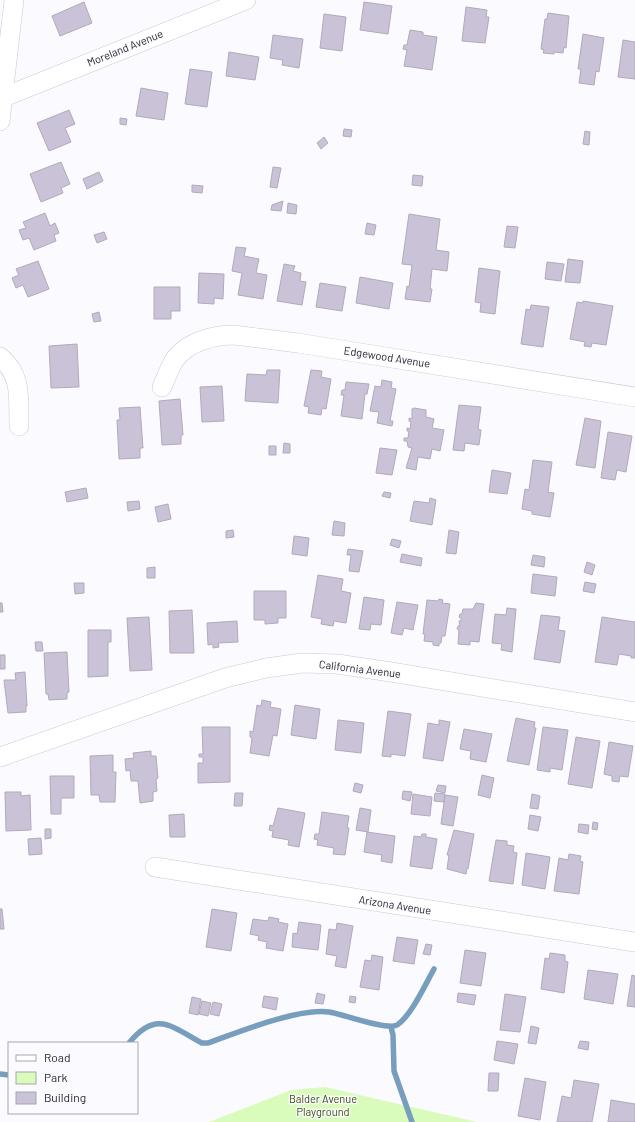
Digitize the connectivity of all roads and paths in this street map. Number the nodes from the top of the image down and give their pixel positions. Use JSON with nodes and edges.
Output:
{"nodes":[{"id":1,"x":14,"y":0,"type":"edge"},
{"id":2,"x":246,"y":0,"type":"edge"},
{"id":3,"x":4,"y":97,"type":"junction"},
{"id":4,"x":0,"y":121,"type":"edge"},
{"id":5,"x":0,"y":357,"type":"edge"},
{"id":6,"x":162,"y":387,"type":"dead end"},
{"id":7,"x":635,"y":397,"type":"edge"},
{"id":8,"x":19,"y":426,"type":"dead end"},
{"id":9,"x":635,"y":712,"type":"edge"},
{"id":10,"x":0,"y":757,"type":"edge"},
{"id":11,"x":155,"y":867,"type":"dead end"},
{"id":12,"x":635,"y":942,"type":"edge"}],
"edges":[{"from":1,"to":3,"type":"street"},
{"from":2,"to":3,"type":"street","name":"Moreland Avenue"},
{"from":3,"to":4,"type":"street"},
{"from":5,"to":8,"type":"street"},
{"from":6,"to":7,"type":"street","name":"Edgewood Avenue"},
{"from":9,"to":10,"type":"street","name":"California Avenue"},
{"from":11,"to":12,"type":"street","name":"Arizona Avenue"}]}
